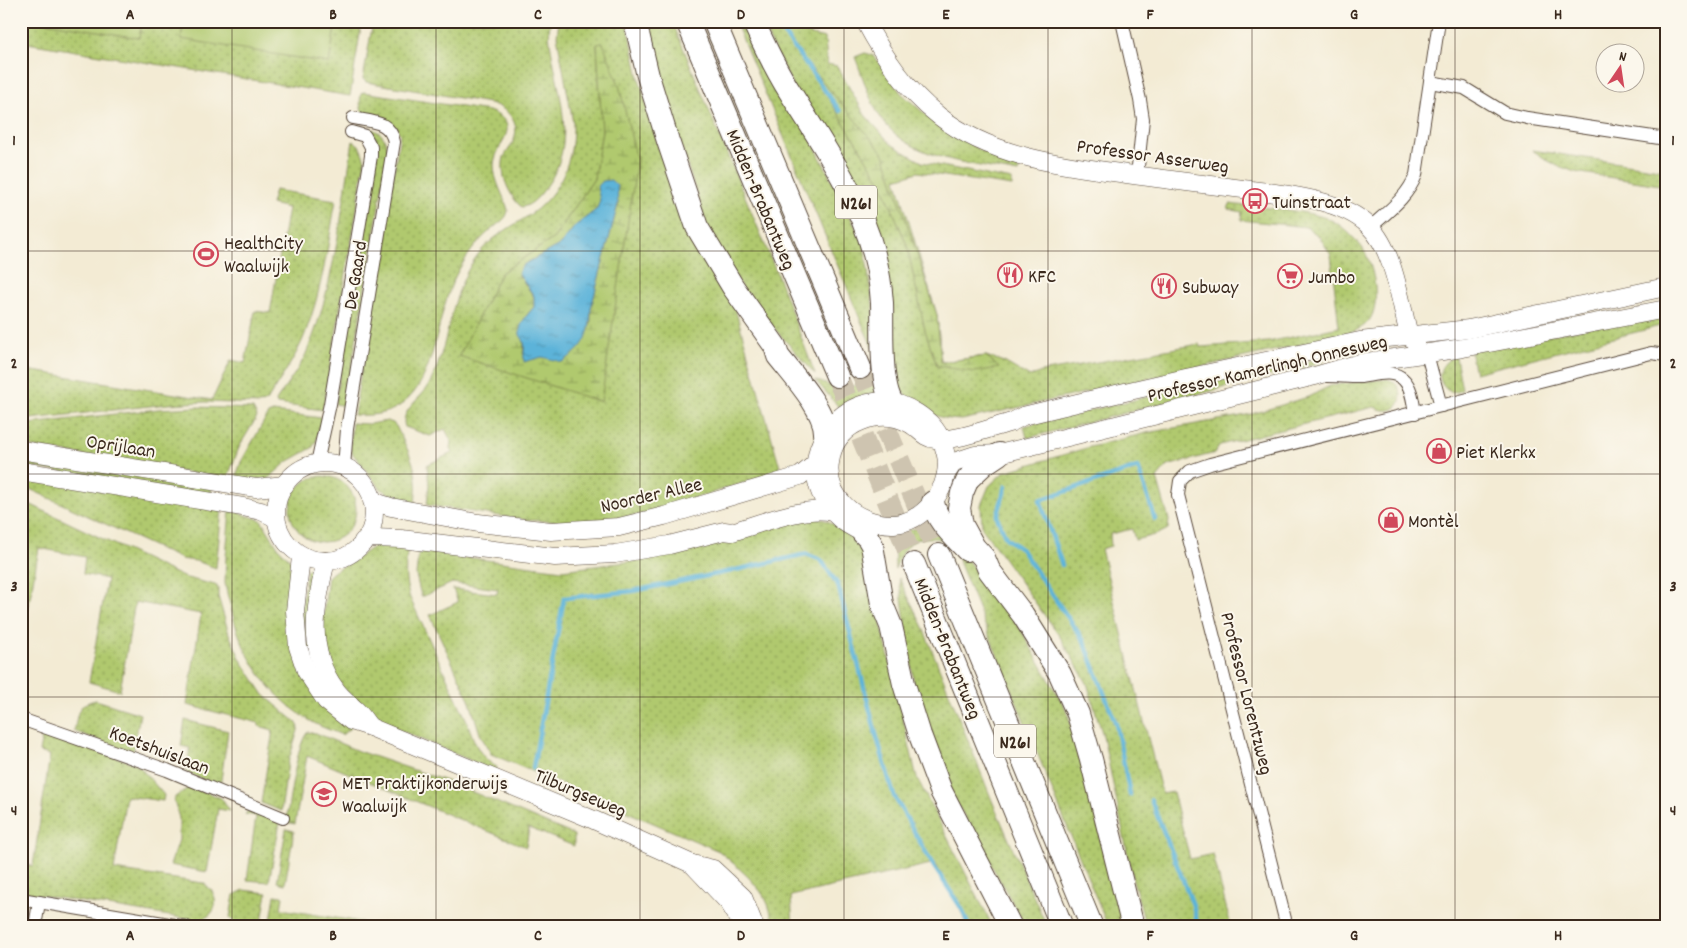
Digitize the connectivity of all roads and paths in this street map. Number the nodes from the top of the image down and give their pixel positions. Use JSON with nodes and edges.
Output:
{"nodes":[{"id":1,"x":635,"y":21,"type":"edge"},
{"id":2,"x":687,"y":21,"type":"edge"},
{"id":3,"x":714,"y":21,"type":"edge"},
{"id":4,"x":753,"y":21,"type":"edge"},
{"id":5,"x":865,"y":21,"type":"edge"},
{"id":6,"x":1122,"y":21,"type":"edge"},
{"id":7,"x":1439,"y":21,"type":"edge"},
{"id":8,"x":1430,"y":82,"type":"junction"},
{"id":9,"x":353,"y":118,"type":"dead end"},
{"id":10,"x":350,"y":132,"type":"dead end"},
{"id":11,"x":1666,"y":139,"type":"edge"},
{"id":12,"x":1137,"y":176,"type":"junction"},
{"id":13,"x":1371,"y":227,"type":"junction"},
{"id":14,"x":1666,"y":287,"type":"edge"},
{"id":15,"x":1666,"y":309,"type":"edge"},
{"id":16,"x":1409,"y":335,"type":"junction"},
{"id":17,"x":1427,"y":354,"type":"junction"},
{"id":18,"x":1666,"y":354,"type":"edge"},
{"id":19,"x":1399,"y":358,"type":"junction"},
{"id":20,"x":860,"y":368,"type":"tunnel mouth"},
{"id":21,"x":838,"y":376,"type":"tunnel mouth"},
{"id":22,"x":1315,"y":376,"type":"junction"},
{"id":23,"x":893,"y":404,"type":"junction"},
{"id":24,"x":1441,"y":406,"type":"junction"},
{"id":25,"x":1415,"y":412,"type":"junction"},
{"id":26,"x":1023,"y":416,"type":"junction"},
{"id":27,"x":932,"y":425,"type":"junction"},
{"id":28,"x":834,"y":431,"type":"junction"},
{"id":29,"x":942,"y":440,"type":"junction"},
{"id":30,"x":21,"y":450,"type":"edge"},
{"id":31,"x":1000,"y":454,"type":"junction"},
{"id":32,"x":317,"y":463,"type":"junction"},
{"id":33,"x":815,"y":464,"type":"junction"},
{"id":34,"x":344,"y":467,"type":"junction"},
{"id":35,"x":21,"y":471,"type":"edge"},
{"id":36,"x":946,"y":474,"type":"junction"},
{"id":37,"x":285,"y":484,"type":"junction"},
{"id":38,"x":372,"y":501,"type":"junction"},
{"id":39,"x":933,"y":502,"type":"junction"},
{"id":40,"x":832,"y":503,"type":"junction"},
{"id":41,"x":276,"y":518,"type":"junction"},
{"id":42,"x":867,"y":527,"type":"junction"},
{"id":43,"x":364,"y":541,"type":"junction"},
{"id":44,"x":938,"y":556,"type":"tunnel mouth"},
{"id":45,"x":301,"y":557,"type":"junction"},
{"id":46,"x":326,"y":561,"type":"junction"},
{"id":47,"x":914,"y":564,"type":"tunnel mouth"},
{"id":48,"x":989,"y":570,"type":"junction"},
{"id":49,"x":21,"y":719,"type":"edge"},
{"id":50,"x":370,"y":726,"type":"junction"},
{"id":51,"x":284,"y":818,"type":"dead end"},
{"id":52,"x":692,"y":864,"type":"junction"},
{"id":53,"x":21,"y":899,"type":"edge"},
{"id":54,"x":39,"y":902,"type":"junction"},
{"id":55,"x":35,"y":927,"type":"edge"},
{"id":56,"x":187,"y":927,"type":"edge"},
{"id":57,"x":744,"y":927,"type":"edge"},
{"id":58,"x":756,"y":927,"type":"edge"},
{"id":59,"x":1011,"y":927,"type":"edge"},
{"id":60,"x":1062,"y":927,"type":"edge"},
{"id":61,"x":1092,"y":927,"type":"edge"},
{"id":62,"x":1133,"y":927,"type":"edge"},
{"id":63,"x":1287,"y":927,"type":"edge"}],
"edges":[{"from":1,"to":28,"type":"highway"},
{"from":2,"to":21,"type":"highway","name":"Midden-Brabantweg"},
{"from":3,"to":20,"type":"highway","name":"Midden-Brabantweg"},
{"from":4,"to":23,"type":"highway","number":"N261"},
{"from":5,"to":12,"type":"street","name":"Professor Asserweg"},
{"from":6,"to":12,"type":"street"},
{"from":7,"to":8,"type":"street"},
{"from":8,"to":11,"type":"street"},
{"from":8,"to":13,"type":"street"},
{"from":9,"to":34,"type":"street","name":"De Gaard"},
{"from":10,"to":32,"type":"street","name":"De Gaard"},
{"from":12,"to":13,"type":"street","name":"Professor Asserweg"},
{"from":13,"to":16,"type":"street","name":"Professor Asserweg"},
{"from":14,"to":16,"type":"street","name":"Professor Kamerlingh Onnesweg"},
{"from":15,"to":17,"type":"street","name":"Professor Kamerlingh Onnesweg"},
{"from":16,"to":17,"type":"street","name":"Professor Asserweg"},
{"from":16,"to":19,"type":"street"},
{"from":16,"to":26,"type":"street","name":"Professor Kamerlingh Onnesweg"},
{"from":17,"to":19,"type":"street","name":"Professor Kamerlingh Onnesweg"},
{"from":17,"to":24,"type":"street"},
{"from":18,"to":24,"type":"street"},
{"from":19,"to":22,"type":"street","name":"Professor Kamerlingh Onnesweg"},
{"from":22,"to":25,"type":"street"},
{"from":22,"to":31,"type":"street","name":"Professor Kamerlingh Onnesweg"},
{"from":23,"to":27,"type":"street"},
{"from":23,"to":28,"type":"street"},
{"from":24,"to":25,"type":"street"},
{"from":25,"to":63,"type":"street","name":"Professor Lorentzweg"},
{"from":26,"to":27,"type":"street","name":"Professor Kamerlingh Onnesweg"},
{"from":26,"to":29,"type":"street","name":"Professor Kamerlingh Onnesweg"},
{"from":27,"to":29,"type":"street"},
{"from":28,"to":29,"type":"street"},
{"from":28,"to":33,"type":"street"},
{"from":28,"to":40,"type":"street"},
{"from":29,"to":36,"type":"street"},
{"from":30,"to":37,"type":"street","name":"Oprijlaan"},
{"from":31,"to":36,"type":"street","name":"Professor Kamerlingh Onnesweg"},
{"from":31,"to":48,"type":"highway"},
{"from":32,"to":34,"type":"street"},
{"from":32,"to":37,"type":"street"},
{"from":33,"to":38,"type":"street","name":"Noorder Allee"},
{"from":33,"to":40,"type":"street"},
{"from":34,"to":38,"type":"street"},
{"from":35,"to":41,"type":"street","name":"Oprijlaan"},
{"from":36,"to":39,"type":"street"},
{"from":37,"to":41,"type":"street"},
{"from":38,"to":43,"type":"street"},
{"from":39,"to":42,"type":"street"},
{"from":39,"to":48,"type":"highway"},
{"from":40,"to":42,"type":"street"},
{"from":40,"to":43,"type":"street"},
{"from":41,"to":45,"type":"street"},
{"from":42,"to":59,"type":"highway"},
{"from":43,"to":46,"type":"street"},
{"from":44,"to":61,"type":"highway","name":"Midden-Brabantweg","number":"N261"},
{"from":45,"to":46,"type":"street"},
{"from":45,"to":50,"type":"street","name":"Tilburgseweg"},
{"from":46,"to":50,"type":"street","name":"Tilburgseweg"},
{"from":47,"to":60,"type":"highway","name":"Midden-Brabantweg","number":"N261"},
{"from":48,"to":62,"type":"highway"},
{"from":49,"to":51,"type":"street","name":"Koetshuislaan"},
{"from":50,"to":52,"type":"street","name":"Tilburgseweg"},
{"from":52,"to":57,"type":"street","name":"Tilburgseweg"},
{"from":52,"to":58,"type":"street","name":"Tilburgseweg"},
{"from":53,"to":54,"type":"street"},
{"from":54,"to":55,"type":"street"},
{"from":54,"to":56,"type":"street"}]}
